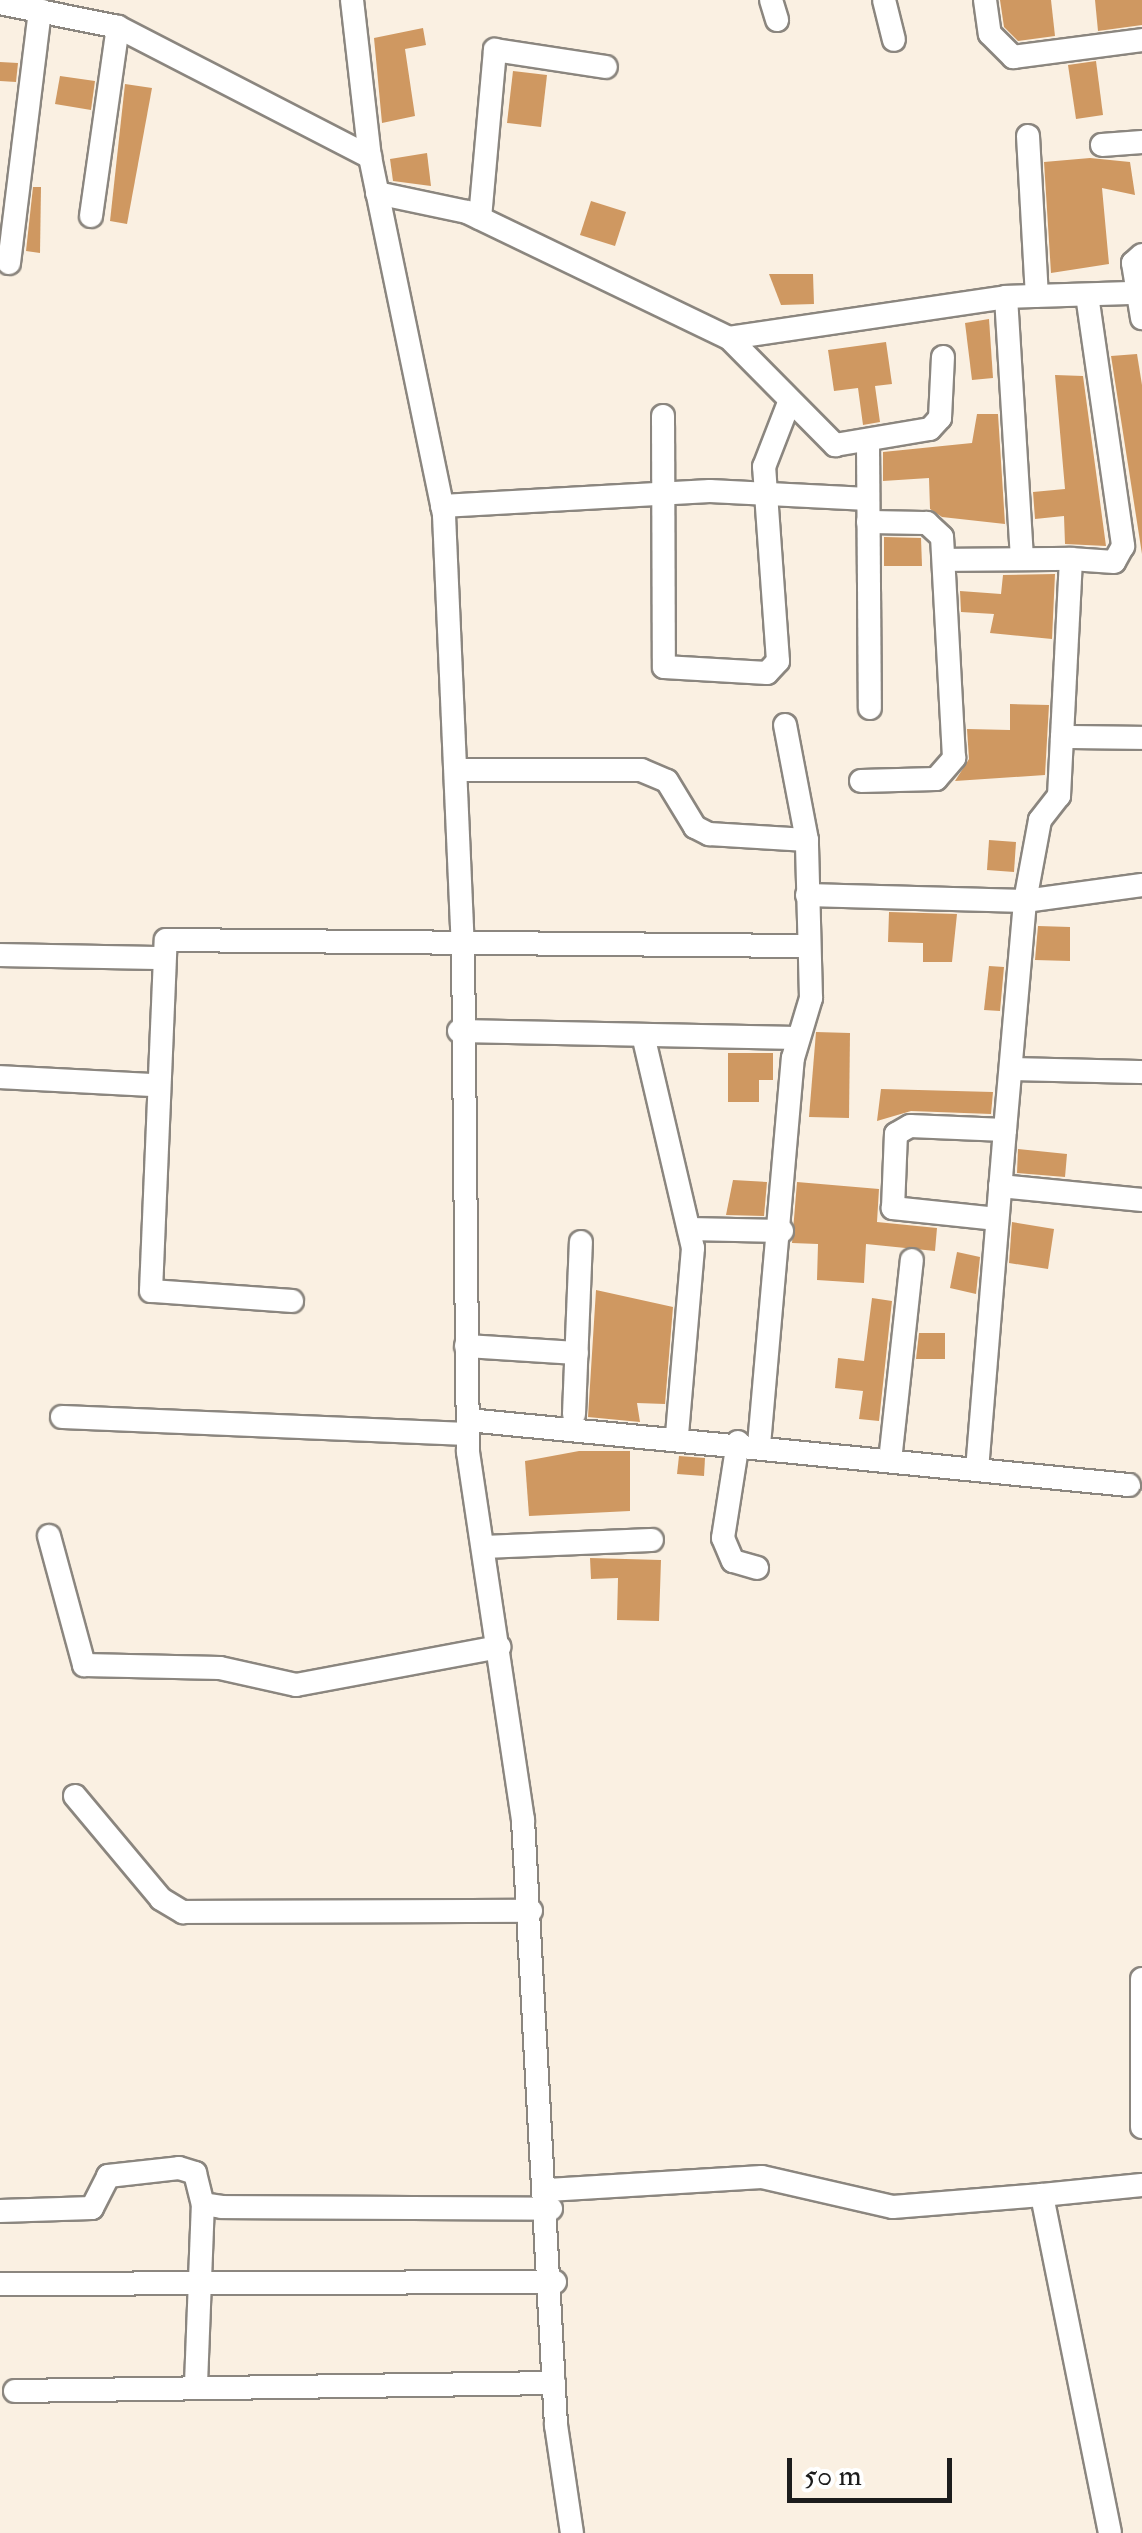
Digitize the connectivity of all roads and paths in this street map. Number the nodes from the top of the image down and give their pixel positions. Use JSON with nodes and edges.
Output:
{"nodes":[{"id":1,"x":352,"y":0,"type":"edge"},
{"id":2,"x":884,"y":0,"type":"edge"},
{"id":3,"x":985,"y":0,"type":"edge"},
{"id":4,"x":0,"y":2,"type":"edge"},
{"id":5,"x":40,"y":10,"type":"junction"},
{"id":6,"x":118,"y":27,"type":"junction"},
{"id":7,"x":894,"y":40,"type":"dead end"},
{"id":8,"x":1142,"y":40,"type":"edge"},
{"id":9,"x":606,"y":66,"type":"dead end"},
{"id":10,"x":1028,"y":136,"type":"dead end"},
{"id":11,"x":1142,"y":142,"type":"edge"},
{"id":12,"x":1102,"y":145,"type":"dead end"},
{"id":13,"x":370,"y":157,"type":"junction"},
{"id":14,"x":377,"y":193,"type":"junction"},
{"id":15,"x":91,"y":216,"type":"dead end"},
{"id":16,"x":480,"y":218,"type":"junction"},
{"id":17,"x":1142,"y":255,"type":"edge"},
{"id":18,"x":9,"y":262,"type":"dead end"},
{"id":19,"x":1135,"y":294,"type":"junction"},
{"id":20,"x":1087,"y":295,"type":"junction"},
{"id":21,"x":1037,"y":296,"type":"junction"},
{"id":22,"x":1006,"y":297,"type":"junction"},
{"id":23,"x":1142,"y":318,"type":"edge"},
{"id":24,"x":729,"y":338,"type":"junction"},
{"id":25,"x":943,"y":356,"type":"dead end"},
{"id":26,"x":788,"y":406,"type":"junction"},
{"id":27,"x":663,"y":416,"type":"dead end"},
{"id":28,"x":868,"y":443,"type":"junction"},
{"id":29,"x":762,"y":490,"type":"junction"},
{"id":30,"x":662,"y":494,"type":"junction"},
{"id":31,"x":442,"y":506,"type":"junction"},
{"id":32,"x":868,"y":511,"type":"junction"},
{"id":33,"x":1022,"y":557,"type":"junction"},
{"id":34,"x":1071,"y":559,"type":"junction"},
{"id":35,"x":944,"y":560,"type":"junction"},
{"id":36,"x":1114,"y":562,"type":"junction"},
{"id":37,"x":1142,"y":566,"type":"edge"},
{"id":38,"x":870,"y":708,"type":"dead end"},
{"id":39,"x":785,"y":725,"type":"dead end"},
{"id":40,"x":1062,"y":737,"type":"junction"},
{"id":41,"x":1142,"y":738,"type":"edge"},
{"id":42,"x":457,"y":770,"type":"junction"},
{"id":43,"x":861,"y":780,"type":"dead end"},
{"id":44,"x":807,"y":840,"type":"junction"},
{"id":45,"x":1142,"y":885,"type":"edge"},
{"id":46,"x":807,"y":894,"type":"junction"},
{"id":47,"x":1025,"y":900,"type":"junction"},
{"id":48,"x":462,"y":944,"type":"junction"},
{"id":49,"x":808,"y":946,"type":"junction"},
{"id":50,"x":0,"y":955,"type":"edge"},
{"id":51,"x":158,"y":958,"type":"junction"},
{"id":52,"x":459,"y":1031,"type":"junction"},
{"id":53,"x":643,"y":1035,"type":"junction"},
{"id":54,"x":798,"y":1038,"type":"junction"},
{"id":55,"x":1012,"y":1069,"type":"junction"},
{"id":56,"x":1142,"y":1072,"type":"edge"},
{"id":57,"x":0,"y":1077,"type":"edge"},
{"id":58,"x":155,"y":1085,"type":"junction"},
{"id":59,"x":1005,"y":1130,"type":"junction"},
{"id":60,"x":1000,"y":1186,"type":"junction"},
{"id":61,"x":1142,"y":1200,"type":"edge"},
{"id":62,"x":998,"y":1220,"type":"junction"},
{"id":63,"x":689,"y":1229,"type":"junction"},
{"id":64,"x":782,"y":1231,"type":"junction"},
{"id":65,"x":581,"y":1242,"type":"dead end"},
{"id":66,"x":912,"y":1260,"type":"dead end"},
{"id":67,"x":292,"y":1301,"type":"dead end"},
{"id":68,"x":466,"y":1346,"type":"junction"},
{"id":69,"x":577,"y":1352,"type":"junction"},
{"id":70,"x":574,"y":1414,"type":"dead end"},
{"id":71,"x":62,"y":1417,"type":"dead end"},
{"id":72,"x":468,"y":1427,"type":"junction"},
{"id":73,"x":678,"y":1435,"type":"junction"},
{"id":74,"x":749,"y":1444,"type":"junction"},
{"id":75,"x":890,"y":1460,"type":"junction"},
{"id":76,"x":976,"y":1470,"type":"junction"},
{"id":77,"x":1128,"y":1485,"type":"dead end"},
{"id":78,"x":49,"y":1536,"type":"dead end"},
{"id":79,"x":652,"y":1540,"type":"dead end"},
{"id":80,"x":483,"y":1547,"type":"junction"},
{"id":81,"x":757,"y":1568,"type":"dead end"},
{"id":82,"x":499,"y":1647,"type":"junction"},
{"id":83,"x":76,"y":1796,"type":"dead end"},
{"id":84,"x":531,"y":1911,"type":"junction"},
{"id":85,"x":1142,"y":1979,"type":"edge"},
{"id":86,"x":1142,"y":2127,"type":"edge"},
{"id":87,"x":1142,"y":2185,"type":"edge"},
{"id":88,"x":1042,"y":2195,"type":"junction"},
{"id":89,"x":549,"y":2200,"type":"junction"},
{"id":90,"x":202,"y":2204,"type":"junction"},
{"id":91,"x":0,"y":2211,"type":"edge"},
{"id":92,"x":554,"y":2282,"type":"junction"},
{"id":93,"x":0,"y":2284,"type":"edge"},
{"id":94,"x":200,"y":2288,"type":"junction"},
{"id":95,"x":554,"y":2383,"type":"junction"},
{"id":96,"x":196,"y":2384,"type":"junction"},
{"id":97,"x":16,"y":2391,"type":"dead end"},
{"id":98,"x":572,"y":2533,"type":"edge"},
{"id":99,"x":1110,"y":2533,"type":"edge"}],
"edges":[{"from":1,"to":13,"type":"street"},
{"from":2,"to":7,"type":"street"},
{"from":3,"to":8,"type":"street"},
{"from":4,"to":5,"type":"street"},
{"from":5,"to":6,"type":"street"},
{"from":5,"to":18,"type":"street"},
{"from":6,"to":13,"type":"street"},
{"from":6,"to":15,"type":"street"},
{"from":9,"to":16,"type":"street"},
{"from":10,"to":21,"type":"street"},
{"from":11,"to":12,"type":"street"},
{"from":13,"to":14,"type":"street"},
{"from":14,"to":16,"type":"street"},
{"from":14,"to":31,"type":"street"},
{"from":16,"to":24,"type":"street"},
{"from":17,"to":19,"type":"street"},
{"from":19,"to":20,"type":"street"},
{"from":19,"to":23,"type":"street"},
{"from":20,"to":21,"type":"street"},
{"from":20,"to":36,"type":"street"},
{"from":21,"to":22,"type":"street"},
{"from":22,"to":24,"type":"street"},
{"from":22,"to":33,"type":"street"},
{"from":24,"to":26,"type":"street"},
{"from":25,"to":28,"type":"street"},
{"from":26,"to":28,"type":"street"},
{"from":26,"to":29,"type":"street"},
{"from":27,"to":30,"type":"street"},
{"from":28,"to":32,"type":"street"},
{"from":29,"to":30,"type":"street"},
{"from":29,"to":30,"type":"street"},
{"from":29,"to":32,"type":"street"},
{"from":30,"to":31,"type":"street"},
{"from":31,"to":42,"type":"street"},
{"from":32,"to":35,"type":"street"},
{"from":32,"to":38,"type":"street"},
{"from":33,"to":34,"type":"street"},
{"from":33,"to":35,"type":"street"},
{"from":34,"to":36,"type":"street"},
{"from":34,"to":40,"type":"street"},
{"from":35,"to":43,"type":"street"},
{"from":36,"to":37,"type":"street"},
{"from":39,"to":44,"type":"street"},
{"from":40,"to":41,"type":"street"},
{"from":40,"to":47,"type":"street"},
{"from":42,"to":44,"type":"street"},
{"from":42,"to":48,"type":"street"},
{"from":44,"to":46,"type":"street"},
{"from":45,"to":47,"type":"street"},
{"from":46,"to":47,"type":"street"},
{"from":46,"to":49,"type":"street"},
{"from":47,"to":55,"type":"street"},
{"from":48,"to":49,"type":"street"},
{"from":48,"to":51,"type":"street"},
{"from":48,"to":52,"type":"street"},
{"from":49,"to":54,"type":"street"},
{"from":50,"to":51,"type":"street"},
{"from":51,"to":58,"type":"street"},
{"from":52,"to":53,"type":"street"},
{"from":52,"to":68,"type":"street"},
{"from":53,"to":54,"type":"street"},
{"from":53,"to":63,"type":"street"},
{"from":54,"to":64,"type":"street"},
{"from":55,"to":56,"type":"street"},
{"from":55,"to":59,"type":"street"},
{"from":57,"to":58,"type":"street"},
{"from":58,"to":67,"type":"street"},
{"from":59,"to":60,"type":"street"},
{"from":59,"to":62,"type":"street"},
{"from":60,"to":61,"type":"street"},
{"from":60,"to":62,"type":"street"},
{"from":62,"to":76,"type":"street"},
{"from":63,"to":64,"type":"street"},
{"from":63,"to":73,"type":"street"},
{"from":64,"to":74,"type":"street"},
{"from":65,"to":69,"type":"street"},
{"from":66,"to":75,"type":"street"},
{"from":68,"to":69,"type":"street"},
{"from":68,"to":72,"type":"street"},
{"from":69,"to":70,"type":"street"},
{"from":71,"to":72,"type":"street"},
{"from":72,"to":73,"type":"street"},
{"from":72,"to":80,"type":"street"},
{"from":73,"to":74,"type":"street"},
{"from":74,"to":75,"type":"street"},
{"from":74,"to":81,"type":"street"},
{"from":75,"to":76,"type":"street"},
{"from":76,"to":77,"type":"street"},
{"from":78,"to":82,"type":"street"},
{"from":79,"to":80,"type":"street"},
{"from":80,"to":82,"type":"street"},
{"from":82,"to":84,"type":"street"},
{"from":83,"to":84,"type":"street"},
{"from":84,"to":89,"type":"street"},
{"from":85,"to":86,"type":"street"},
{"from":87,"to":88,"type":"street"},
{"from":88,"to":89,"type":"street"},
{"from":88,"to":99,"type":"street"},
{"from":89,"to":90,"type":"street"},
{"from":89,"to":92,"type":"street"},
{"from":90,"to":91,"type":"street"},
{"from":90,"to":94,"type":"street"},
{"from":92,"to":94,"type":"street"},
{"from":92,"to":95,"type":"street"},
{"from":93,"to":94,"type":"street"},
{"from":94,"to":96,"type":"street"},
{"from":95,"to":96,"type":"street"},
{"from":95,"to":98,"type":"street"},
{"from":96,"to":97,"type":"street"}]}
